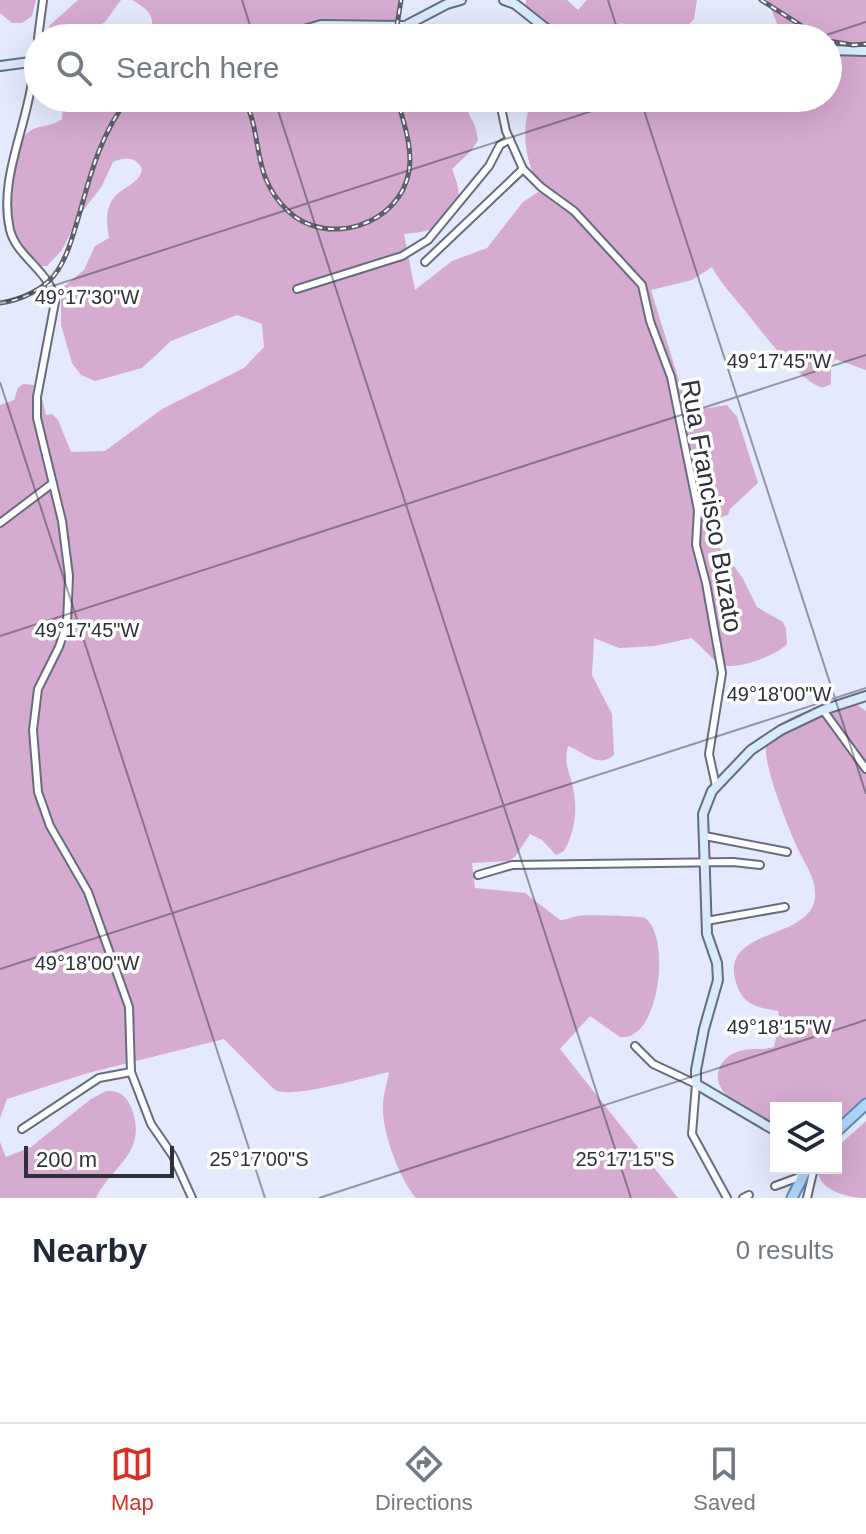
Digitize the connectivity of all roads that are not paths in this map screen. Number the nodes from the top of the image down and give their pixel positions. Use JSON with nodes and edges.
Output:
{"nodes":[{"id":1,"x":43,"y":0,"type":"edge"},
{"id":2,"x":461,"y":0,"type":"edge"},
{"id":3,"x":504,"y":0,"type":"edge"},
{"id":4,"x":40,"y":24,"type":"edge"},
{"id":5,"x":409,"y":24,"type":"edge"},
{"id":6,"x":540,"y":24,"type":"edge"},
{"id":7,"x":842,"y":50,"type":"edge"},
{"id":8,"x":866,"y":51,"type":"edge"},
{"id":9,"x":24,"y":62,"type":"edge"},
{"id":10,"x":0,"y":66,"type":"edge"},
{"id":11,"x":26,"y":112,"type":"edge"},
{"id":12,"x":503,"y":112,"type":"edge"},
{"id":13,"x":510,"y":139,"type":"junction"},
{"id":14,"x":523,"y":169,"type":"junction"},
{"id":15,"x":425,"y":262,"type":"dead end"},
{"id":16,"x":297,"y":289,"type":"dead end"},
{"id":17,"x":53,"y":483,"type":"junction"},
{"id":18,"x":0,"y":523,"type":"edge"},
{"id":19,"x":866,"y":696,"type":"edge"},
{"id":20,"x":823,"y":710,"type":"junction"},
{"id":21,"x":711,"y":765,"type":"junction"},
{"id":22,"x":866,"y":769,"type":"edge"},
{"id":23,"x":724,"y":777,"type":"junction"},
{"id":24,"x":716,"y":786,"type":"junction"},
{"id":25,"x":705,"y":836,"type":"junction"},
{"id":26,"x":787,"y":852,"type":"dead end"},
{"id":27,"x":706,"y":864,"type":"junction"},
{"id":28,"x":760,"y":865,"type":"dead end"},
{"id":29,"x":478,"y":875,"type":"dead end"},
{"id":30,"x":785,"y":907,"type":"dead end"},
{"id":31,"x":706,"y":921,"type":"junction"},
{"id":32,"x":635,"y":1046,"type":"dead end"},
{"id":33,"x":131,"y":1072,"type":"junction"},
{"id":34,"x":696,"y":1084,"type":"junction"},
{"id":35,"x":866,"y":1104,"type":"edge"},
{"id":36,"x":842,"y":1126,"type":"edge"},
{"id":37,"x":770,"y":1127,"type":"edge"},
{"id":38,"x":22,"y":1129,"type":"dead end"},
{"id":39,"x":801,"y":1174,"type":"edge"},
{"id":40,"x":804,"y":1174,"type":"edge"},
{"id":41,"x":813,"y":1174,"type":"edge"},
{"id":42,"x":775,"y":1186,"type":"dead end"},
{"id":43,"x":192,"y":1198,"type":"edge"},
{"id":44,"x":727,"y":1198,"type":"edge"},
{"id":45,"x":792,"y":1198,"type":"edge"},
{"id":46,"x":807,"y":1198,"type":"edge"}],
"edges":[{"from":1,"to":4,"type":"street"},
{"from":2,"to":5,"type":"street"},
{"from":3,"to":6,"type":"street"},
{"from":7,"to":8,"type":"street"},
{"from":9,"to":10,"type":"street"},
{"from":11,"to":17,"type":"street"},
{"from":12,"to":13,"type":"street","name":"Rua Francisco Buzato"},
{"from":13,"to":14,"type":"street","name":"Rua Francisco Buzato"},
{"from":13,"to":16,"type":"street"},
{"from":14,"to":15,"type":"street"},
{"from":14,"to":21,"type":"street","name":"Rua Francisco Buzato"},
{"from":17,"to":18,"type":"street"},
{"from":17,"to":33,"type":"street"},
{"from":19,"to":20,"type":"street"},
{"from":20,"to":22,"type":"street"},
{"from":20,"to":23,"type":"street"},
{"from":21,"to":23,"type":"street"},
{"from":21,"to":24,"type":"street","name":"Rua Francisco Buzato"},
{"from":23,"to":24,"type":"street"},
{"from":24,"to":25,"type":"street"},
{"from":25,"to":26,"type":"street"},
{"from":25,"to":27,"type":"street"},
{"from":27,"to":28,"type":"street"},
{"from":27,"to":29,"type":"street"},
{"from":27,"to":31,"type":"street"},
{"from":30,"to":31,"type":"street"},
{"from":31,"to":34,"type":"street"},
{"from":32,"to":34,"type":"street"},
{"from":33,"to":38,"type":"street"},
{"from":33,"to":43,"type":"street"},
{"from":34,"to":37,"type":"street"},
{"from":34,"to":44,"type":"street"},
{"from":35,"to":36,"type":"main road"},
{"from":39,"to":42,"type":"street"},
{"from":40,"to":45,"type":"main road"},
{"from":41,"to":46,"type":"street"}]}
